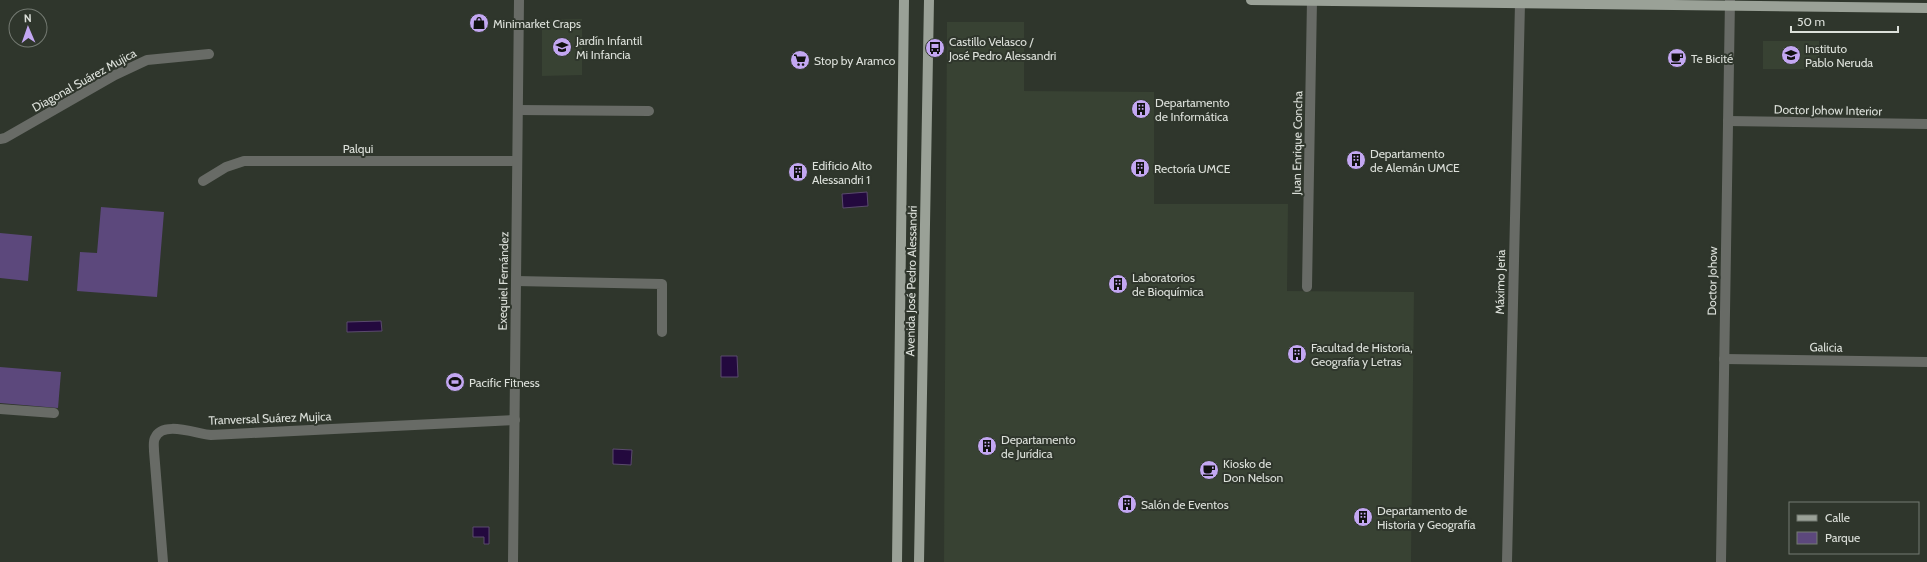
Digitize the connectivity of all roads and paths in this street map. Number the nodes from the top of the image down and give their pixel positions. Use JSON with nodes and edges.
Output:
{"nodes":[{"id":1,"x":519,"y":0,"type":"edge"},
{"id":2,"x":904,"y":0,"type":"edge"},
{"id":3,"x":929,"y":0,"type":"edge"},
{"id":4,"x":1251,"y":0,"type":"edge"},
{"id":5,"x":1312,"y":0,"type":"edge"},
{"id":6,"x":1520,"y":3,"type":"junction"},
{"id":7,"x":1730,"y":3,"type":"edge"},
{"id":8,"x":1927,"y":8,"type":"edge"},
{"id":9,"x":209,"y":54,"type":"dead end"},
{"id":10,"x":518,"y":110,"type":"junction"},
{"id":11,"x":649,"y":111,"type":"dead end"},
{"id":12,"x":1728,"y":121,"type":"junction"},
{"id":13,"x":1927,"y":124,"type":"edge"},
{"id":14,"x":0,"y":139,"type":"edge"},
{"id":15,"x":517,"y":161,"type":"junction"},
{"id":16,"x":203,"y":181,"type":"dead end"},
{"id":17,"x":516,"y":282,"type":"junction"},
{"id":18,"x":1307,"y":287,"type":"dead end"},
{"id":19,"x":662,"y":332,"type":"dead end"},
{"id":20,"x":1724,"y":359,"type":"junction"},
{"id":21,"x":1927,"y":362,"type":"edge"},
{"id":22,"x":0,"y":409,"type":"edge"},
{"id":23,"x":54,"y":413,"type":"dead end"},
{"id":24,"x":515,"y":420,"type":"junction"},
{"id":25,"x":163,"y":562,"type":"edge"},
{"id":26,"x":513,"y":562,"type":"edge"},
{"id":27,"x":897,"y":562,"type":"edge"},
{"id":28,"x":919,"y":562,"type":"edge"},
{"id":29,"x":1507,"y":562,"type":"edge"},
{"id":30,"x":1721,"y":562,"type":"edge"}],
"edges":[{"from":1,"to":10,"type":"street","name":"Exequiel Fernández"},
{"from":2,"to":27,"type":"main road","name":"Avenida José Pedro Alessandri"},
{"from":3,"to":28,"type":"main road","name":"Avenida José Pedro Alessandri"},
{"from":4,"to":5,"type":"main road"},
{"from":5,"to":6,"type":"main road"},
{"from":5,"to":18,"type":"street","name":"Juan Enrique Concha"},
{"from":6,"to":7,"type":"main road"},
{"from":6,"to":29,"type":"street","name":"Máximo Jeria"},
{"from":7,"to":8,"type":"main road"},
{"from":7,"to":12,"type":"street","name":"Doctor Johow"},
{"from":9,"to":14,"type":"street","name":"Diagonal Suárez Mujica"},
{"from":10,"to":11,"type":"street"},
{"from":10,"to":15,"type":"street","name":"Exequiel Fernández"},
{"from":12,"to":13,"type":"street","name":"Doctor Johow Interior"},
{"from":12,"to":20,"type":"street","name":"Doctor Johow"},
{"from":15,"to":16,"type":"street","name":"Palqui"},
{"from":15,"to":17,"type":"street","name":"Exequiel Fernández"},
{"from":17,"to":19,"type":"street"},
{"from":17,"to":24,"type":"street","name":"Exequiel Fernández"},
{"from":20,"to":21,"type":"street","name":"Galicia"},
{"from":20,"to":30,"type":"street","name":"Doctor Johow"},
{"from":22,"to":23,"type":"street"},
{"from":24,"to":25,"type":"street","name":"Tranversal Suárez Mujica"},
{"from":24,"to":26,"type":"street","name":"Exequiel Fernández"}]}
